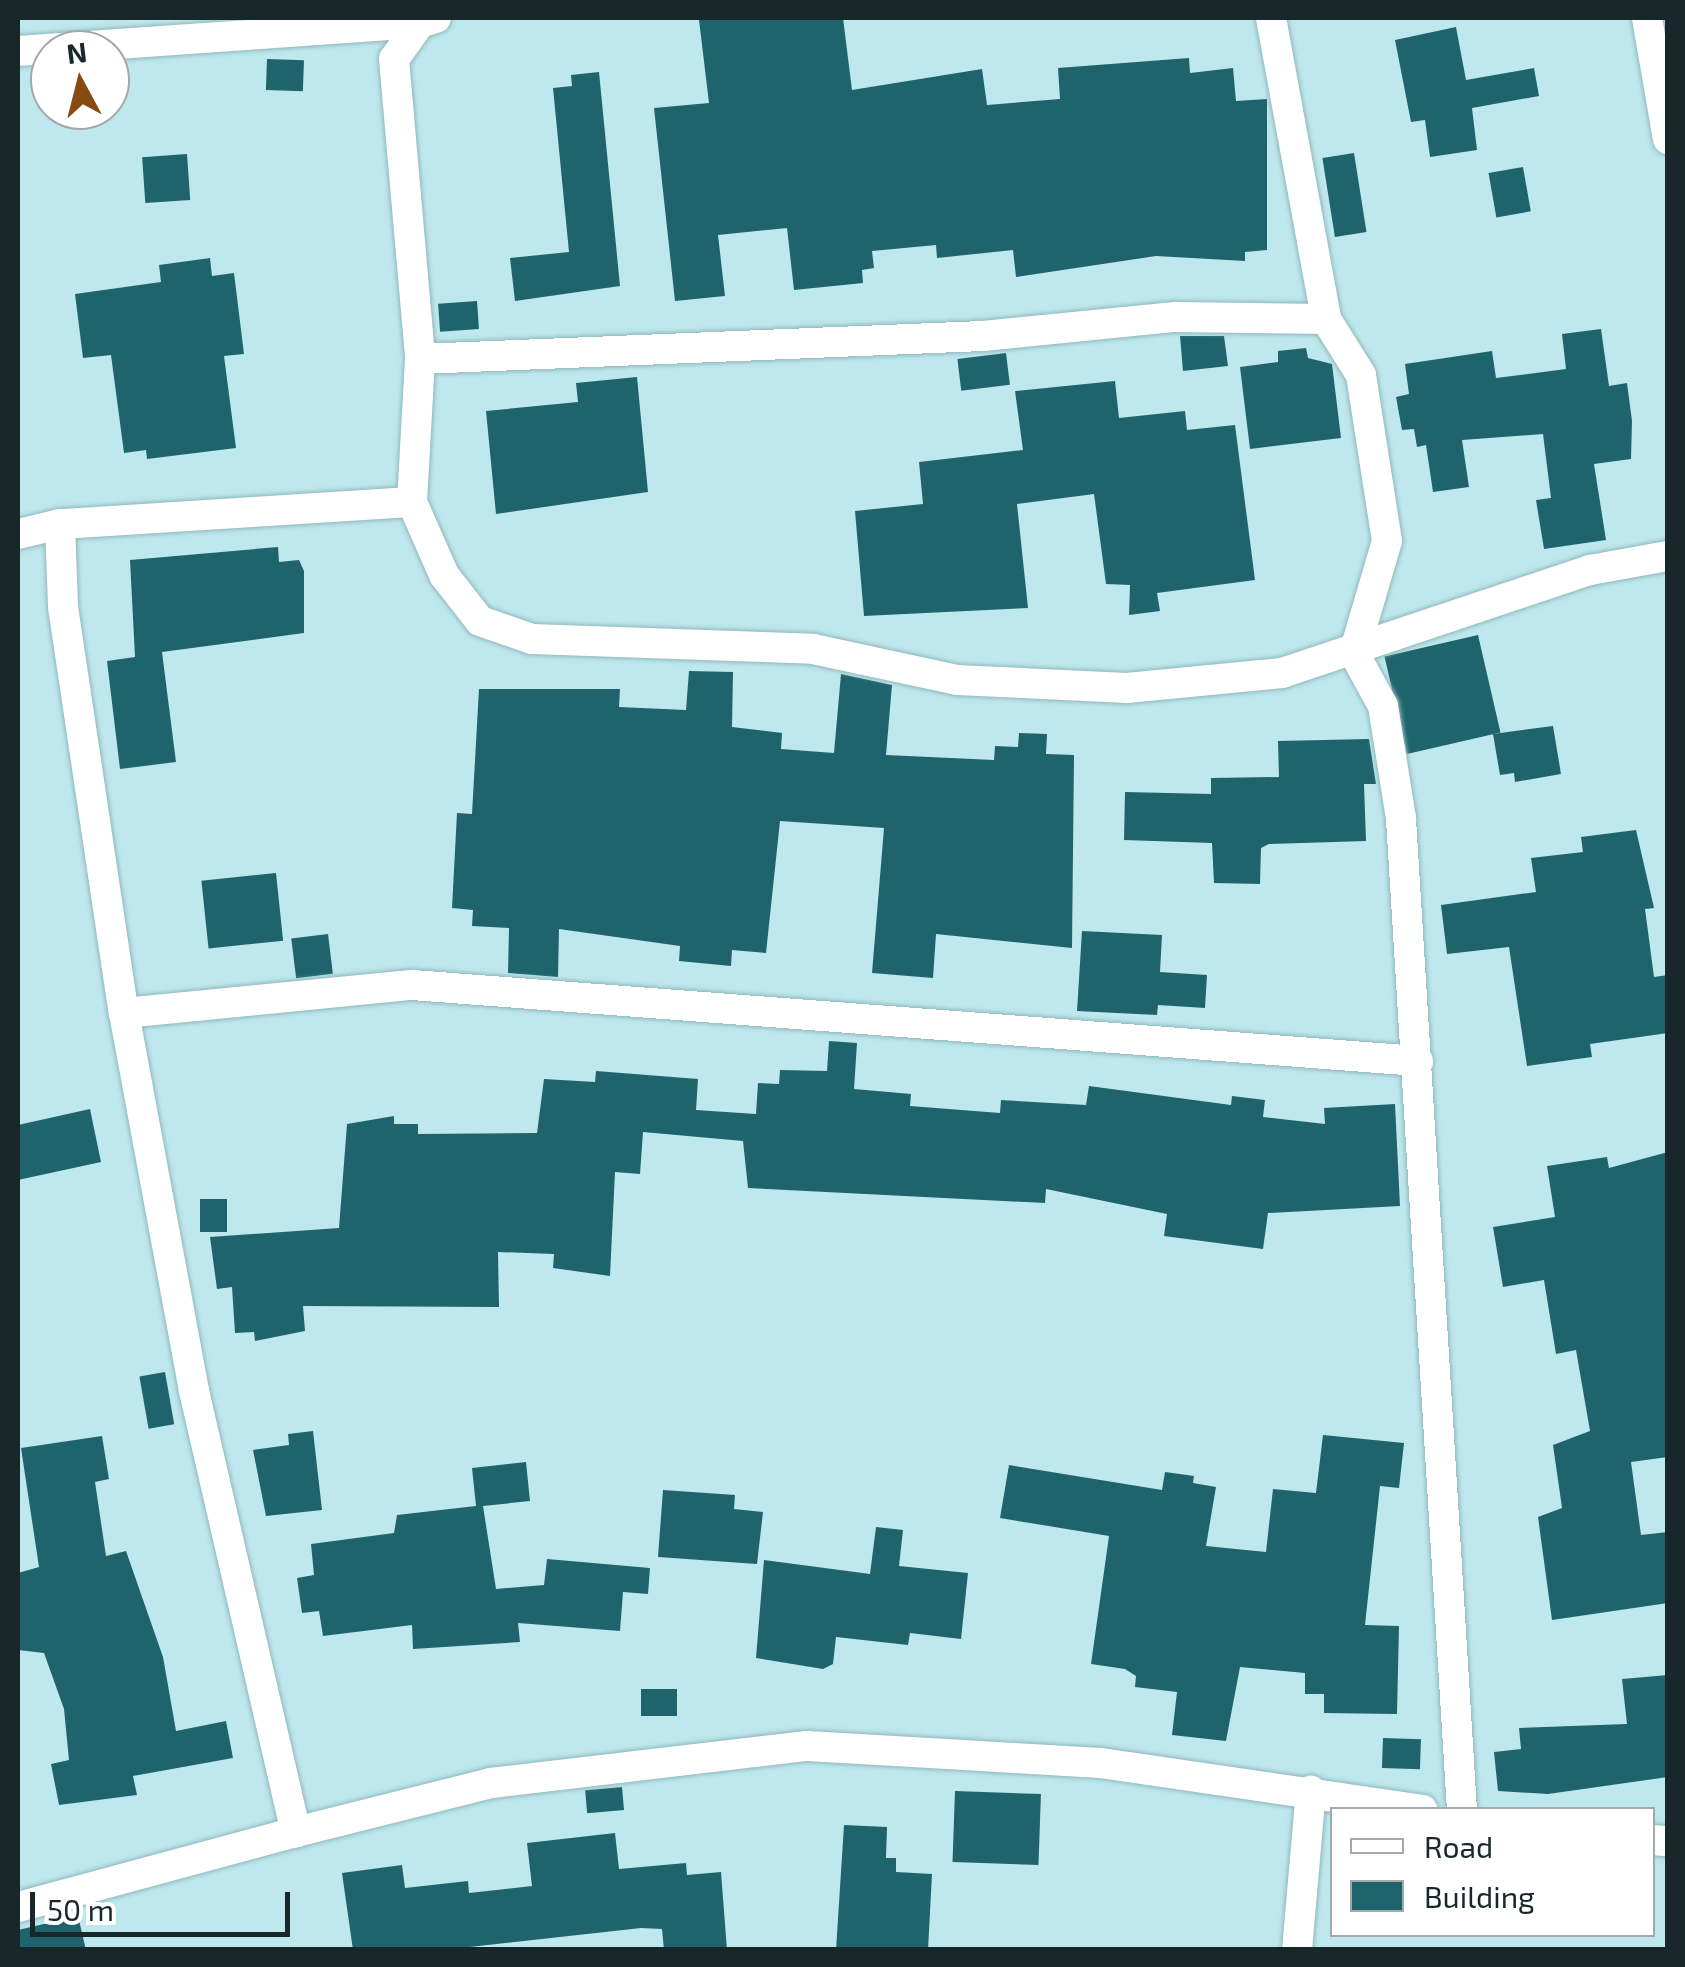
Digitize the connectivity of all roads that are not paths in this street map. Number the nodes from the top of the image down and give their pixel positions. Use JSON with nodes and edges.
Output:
{"nodes":[{"id":1,"x":1271,"y":18,"type":"edge"},
{"id":2,"x":1647,"y":18,"type":"edge"},
{"id":3,"x":428,"y":20,"type":"edge"},
{"id":4,"x":18,"y":51,"type":"edge"},
{"id":5,"x":1668,"y":139,"type":"edge"},
{"id":6,"x":1326,"y":318,"type":"junction"},
{"id":7,"x":420,"y":359,"type":"junction"},
{"id":8,"x":412,"y":502,"type":"junction"},
{"id":9,"x":60,"y":524,"type":"junction"},
{"id":10,"x":18,"y":534,"type":"edge"},
{"id":11,"x":1668,"y":556,"type":"edge"},
{"id":12,"x":1354,"y":653,"type":"junction"},
{"id":13,"x":124,"y":1013,"type":"junction"},
{"id":14,"x":1418,"y":1061,"type":"junction"},
{"id":15,"x":1311,"y":1791,"type":"junction"},
{"id":16,"x":1404,"y":1807,"type":"edge"},
{"id":17,"x":1462,"y":1807,"type":"edge"},
{"id":18,"x":296,"y":1832,"type":"junction"},
{"id":19,"x":18,"y":1907,"type":"edge"},
{"id":20,"x":1297,"y":1950,"type":"edge"}],
"edges":[{"from":1,"to":6,"type":"street"},
{"from":2,"to":5,"type":"street"},
{"from":3,"to":4,"type":"street"},
{"from":3,"to":7,"type":"street"},
{"from":6,"to":7,"type":"street"},
{"from":6,"to":12,"type":"street"},
{"from":7,"to":8,"type":"street"},
{"from":8,"to":9,"type":"street"},
{"from":8,"to":12,"type":"street"},
{"from":9,"to":10,"type":"street"},
{"from":9,"to":13,"type":"street"},
{"from":11,"to":12,"type":"street"},
{"from":12,"to":14,"type":"street"},
{"from":13,"to":14,"type":"street"},
{"from":13,"to":18,"type":"street"},
{"from":14,"to":17,"type":"street"},
{"from":15,"to":16,"type":"street"},
{"from":15,"to":18,"type":"street"},
{"from":15,"to":20,"type":"street"},
{"from":18,"to":19,"type":"street"}]}
